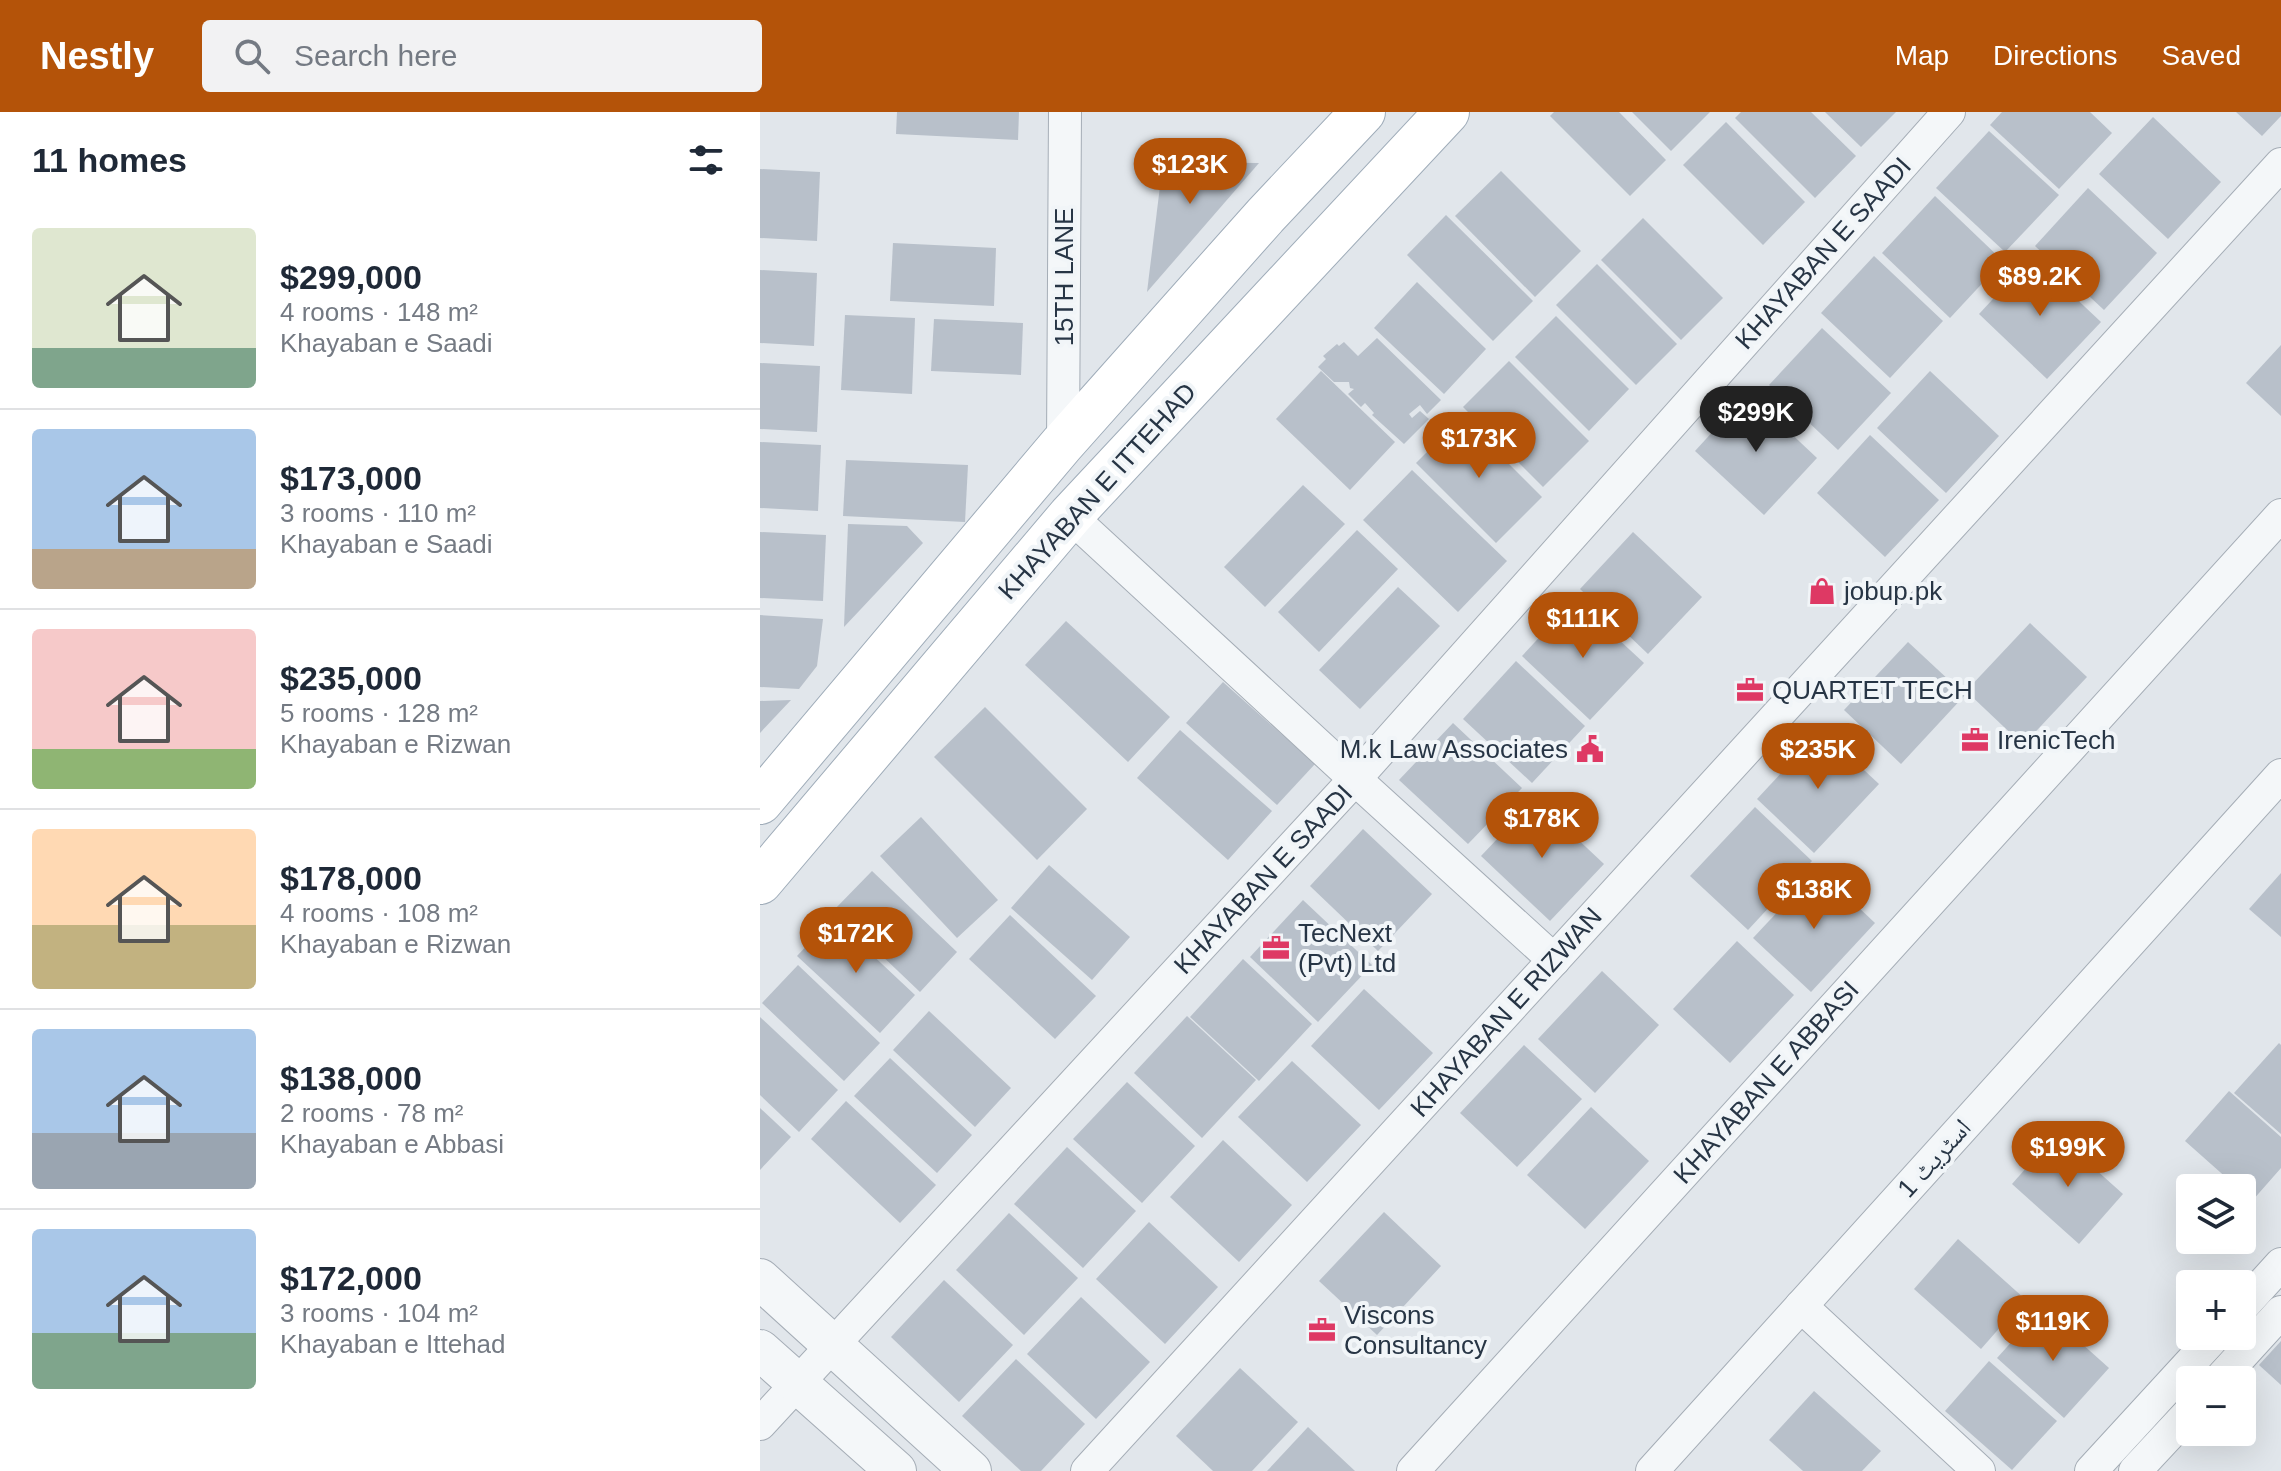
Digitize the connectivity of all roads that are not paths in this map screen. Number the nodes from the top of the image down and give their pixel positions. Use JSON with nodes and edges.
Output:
{"nodes":[{"id":1,"x":1065,"y":112,"type":"edge"},
{"id":2,"x":1363,"y":112,"type":"edge"},
{"id":3,"x":1447,"y":112,"type":"edge"},
{"id":4,"x":1949,"y":112,"type":"edge"},
{"id":5,"x":2281,"y":164,"type":"edge"},
{"id":6,"x":1063,"y":443,"type":"junction"},
{"id":7,"x":2281,"y":515,"type":"edge"},
{"id":8,"x":1070,"y":516,"type":"junction"},
{"id":9,"x":2281,"y":775,"type":"edge"},
{"id":10,"x":1355,"y":779,"type":"junction"},
{"id":11,"x":760,"y":802,"type":"edge"},
{"id":12,"x":760,"y":882,"type":"edge"},
{"id":13,"x":1554,"y":960,"type":"junction"},
{"id":14,"x":2281,"y":1264,"type":"edge"},
{"id":15,"x":760,"y":1279,"type":"edge"},
{"id":16,"x":2256,"y":1292,"type":"edge"},
{"id":17,"x":1801,"y":1306,"type":"junction"},
{"id":18,"x":2281,"y":1312,"type":"edge"},
{"id":19,"x":831,"y":1345,"type":"junction"},
{"id":20,"x":760,"y":1350,"type":"edge"},
{"id":21,"x":2202,"y":1350,"type":"edge"},
{"id":22,"x":2232,"y":1366,"type":"edge"},
{"id":23,"x":797,"y":1383,"type":"junction"},
{"id":24,"x":760,"y":1424,"type":"edge"},
{"id":25,"x":2176,"y":1427,"type":"edge"},
{"id":26,"x":896,"y":1471,"type":"edge"},
{"id":27,"x":971,"y":1471,"type":"edge"},
{"id":28,"x":1087,"y":1471,"type":"edge"},
{"id":29,"x":1413,"y":1471,"type":"edge"},
{"id":30,"x":1652,"y":1471,"type":"edge"},
{"id":31,"x":1979,"y":1471,"type":"edge"},
{"id":32,"x":2091,"y":1471,"type":"edge"},
{"id":33,"x":2135,"y":1471,"type":"edge"}],
"edges":[{"from":1,"to":6,"type":"street","name":"15TH LANE"},
{"from":2,"to":6,"type":"main road","name":"KHAYABAN E ITTEHAD"},
{"from":3,"to":8,"type":"main road","name":"KHAYABAN E ITTEHAD"},
{"from":4,"to":10,"type":"street","name":"KHAYABAN E SAADI"},
{"from":5,"to":13,"type":"street","name":"KHAYABAN E RIZWAN"},
{"from":6,"to":11,"type":"main road","name":"KHAYABAN E ITTEHAD"},
{"from":7,"to":29,"type":"street","name":"KHAYABAN E ABBASI"},
{"from":8,"to":10,"type":"street"},
{"from":8,"to":12,"type":"main road","name":"KHAYABAN E ITTEHAD"},
{"from":9,"to":17,"type":"street","name":"اسٹریٹ 1"},
{"from":10,"to":13,"type":"street"},
{"from":10,"to":19,"type":"street","name":"KHAYABAN E SAADI"},
{"from":13,"to":28,"type":"street","name":"KHAYABAN E RIZWAN"},
{"from":14,"to":16,"type":"street"},
{"from":15,"to":19,"type":"street"},
{"from":17,"to":30,"type":"street","name":"اسٹریٹ 1"},
{"from":17,"to":31,"type":"street"},
{"from":18,"to":22,"type":"street"},
{"from":19,"to":23,"type":"street","name":"KHAYABAN E SAADI"},
{"from":19,"to":27,"type":"street"},
{"from":20,"to":23,"type":"street"},
{"from":21,"to":32,"type":"street"},
{"from":23,"to":24,"type":"street","name":"KHAYABAN E SAADI"},
{"from":23,"to":26,"type":"street"},
{"from":25,"to":33,"type":"street"}]}
